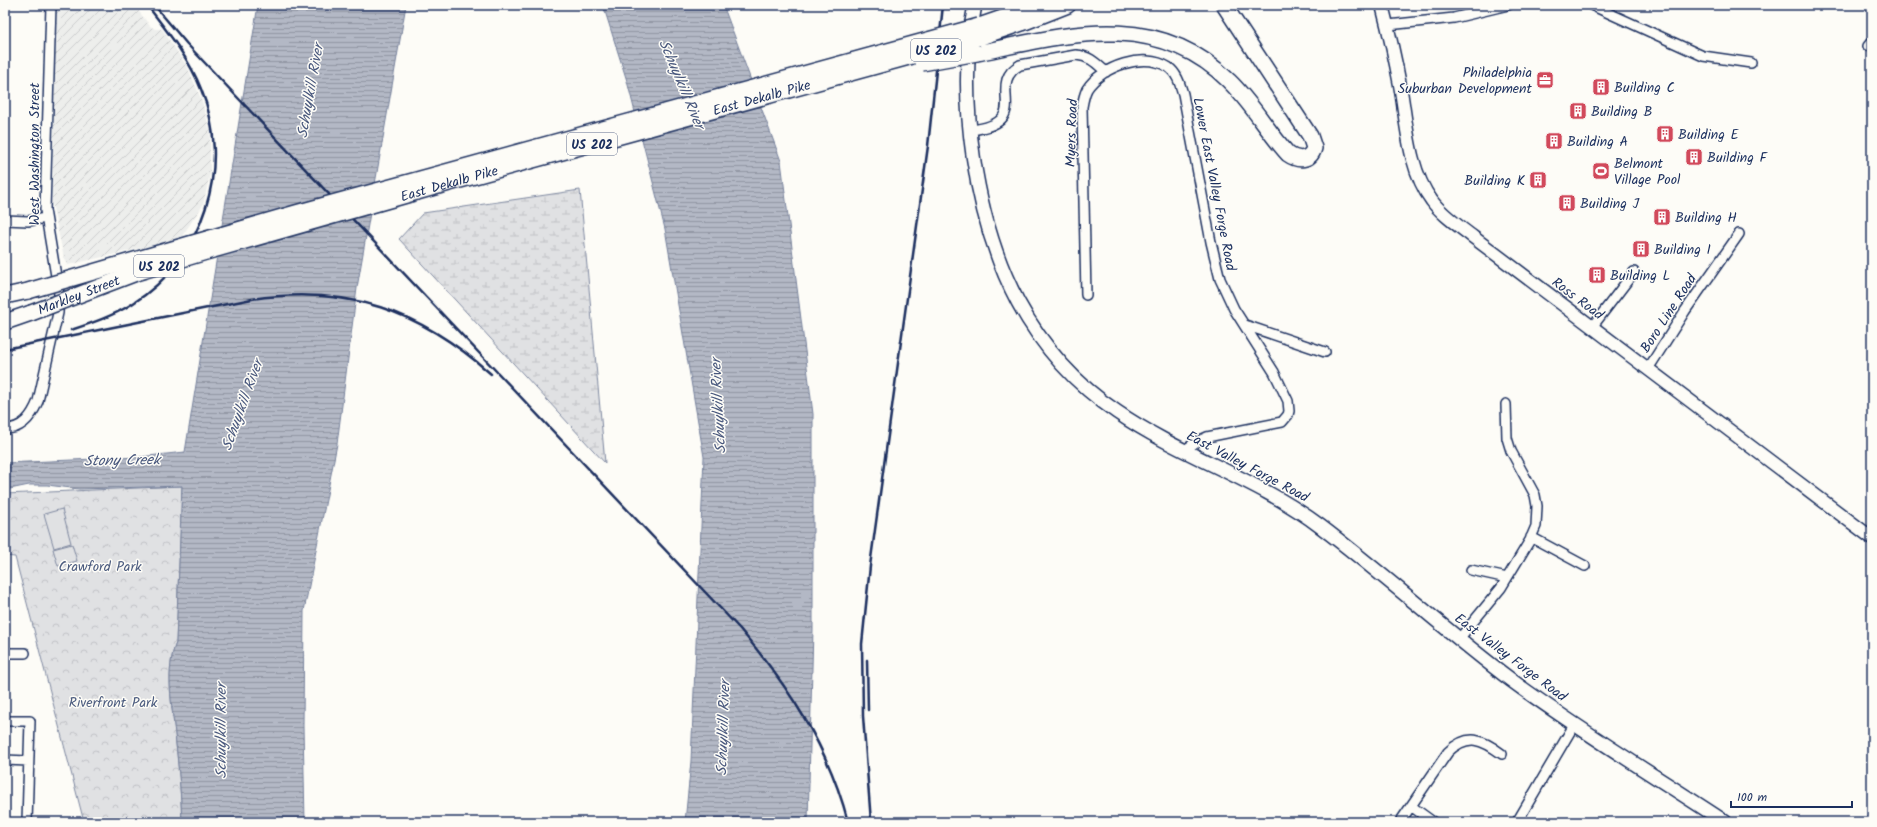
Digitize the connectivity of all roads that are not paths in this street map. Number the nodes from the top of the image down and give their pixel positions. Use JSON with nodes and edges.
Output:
{"nodes":[{"id":1,"x":51,"y":5,"type":"edge"},
{"id":2,"x":975,"y":5,"type":"edge"},
{"id":3,"x":1068,"y":5,"type":"edge"},
{"id":4,"x":1224,"y":5,"type":"edge"},
{"id":5,"x":1382,"y":5,"type":"edge"},
{"id":6,"x":1508,"y":5,"type":"edge"},
{"id":7,"x":1591,"y":5,"type":"edge"},
{"id":8,"x":1033,"y":6,"type":"edge"},
{"id":9,"x":1388,"y":25,"type":"junction"},
{"id":10,"x":978,"y":39,"type":"junction"},
{"id":11,"x":1751,"y":63,"type":"dead end"},
{"id":12,"x":1106,"y":72,"type":"junction"},
{"id":13,"x":971,"y":130,"type":"junction"},
{"id":14,"x":46,"y":218,"type":"junction"},
{"id":15,"x":5,"y":220,"type":"edge"},
{"id":16,"x":291,"y":221,"type":"junction"},
{"id":17,"x":1739,"y":234,"type":"dead end"},
{"id":18,"x":1634,"y":272,"type":"dead end"},
{"id":19,"x":1086,"y":295,"type":"dead end"},
{"id":20,"x":5,"y":296,"type":"edge"},
{"id":21,"x":5,"y":322,"type":"edge"},
{"id":22,"x":1244,"y":325,"type":"junction"},
{"id":23,"x":1592,"y":327,"type":"junction"},
{"id":24,"x":1325,"y":352,"type":"dead end"},
{"id":25,"x":1648,"y":368,"type":"junction"},
{"id":26,"x":1506,"y":404,"type":"dead end"},
{"id":27,"x":8,"y":429,"type":"edge"},
{"id":28,"x":1185,"y":450,"type":"junction"},
{"id":29,"x":1531,"y":537,"type":"junction"},
{"id":30,"x":1872,"y":538,"type":"edge"},
{"id":31,"x":1585,"y":566,"type":"dead end"},
{"id":32,"x":1471,"y":570,"type":"dead end"},
{"id":33,"x":1507,"y":578,"type":"junction"},
{"id":34,"x":1459,"y":639,"type":"junction"},
{"id":35,"x":5,"y":653,"type":"edge"},
{"id":36,"x":26,"y":653,"type":"dead end"},
{"id":37,"x":5,"y":721,"type":"edge"},
{"id":38,"x":1574,"y":725,"type":"junction"},
{"id":39,"x":1502,"y":754,"type":"dead end"},
{"id":40,"x":5,"y":760,"type":"edge"},
{"id":41,"x":28,"y":761,"type":"junction"},
{"id":42,"x":1411,"y":806,"type":"junction"},
{"id":43,"x":27,"y":822,"type":"edge"},
{"id":44,"x":1400,"y":822,"type":"edge"},
{"id":45,"x":1433,"y":822,"type":"edge"},
{"id":46,"x":1517,"y":822,"type":"edge"},
{"id":47,"x":1725,"y":822,"type":"edge"}],
"edges":[{"from":1,"to":14,"type":"street","name":"West Washington Street"},
{"from":2,"to":13,"type":"main road","name":"East Valley Forge Road"},
{"from":3,"to":10,"type":"highway","name":"East Dekalb Pike","number":"US 202"},
{"from":4,"to":10,"type":"highway"},
{"from":5,"to":9,"type":"street","name":"Ross Road"},
{"from":6,"to":9,"type":"street"},
{"from":7,"to":11,"type":"street"},
{"from":8,"to":10,"type":"highway","name":"East Dekalb Pike"},
{"from":9,"to":23,"type":"street","name":"Ross Road"},
{"from":10,"to":16,"type":"highway","name":"East Dekalb Pike","bridge":true},
{"from":10,"to":16,"type":"highway","name":"East Dekalb Pike","number":"US 202","bridge":true},
{"from":12,"to":13,"type":"street"},
{"from":12,"to":19,"type":"street","name":"Myers Road"},
{"from":12,"to":22,"type":"street","name":"Lower East Valley Forge Road"},
{"from":13,"to":28,"type":"main road","name":"East Valley Forge Road"},
{"from":14,"to":15,"type":"street"},
{"from":14,"to":27,"type":"street","name":"West Washington Street"},
{"from":16,"to":20,"type":"highway","name":"Markley Street","bridge":true},
{"from":16,"to":21,"type":"highway","name":"Markley Street","number":"US 202","bridge":true},
{"from":17,"to":25,"type":"street","name":"Boro Line Road"},
{"from":18,"to":23,"type":"street"},
{"from":22,"to":24,"type":"street"},
{"from":22,"to":28,"type":"street","name":"Lower East Valley Forge Road"},
{"from":23,"to":25,"type":"street","name":"Ross Road"},
{"from":25,"to":30,"type":"street","name":"Ross Road"},
{"from":26,"to":29,"type":"street"},
{"from":28,"to":34,"type":"main road","name":"East Valley Forge Road"},
{"from":29,"to":31,"type":"street"},
{"from":29,"to":33,"type":"street"},
{"from":32,"to":33,"type":"street"},
{"from":33,"to":34,"type":"street"},
{"from":34,"to":38,"type":"main road","name":"East Valley Forge Road"},
{"from":35,"to":36,"type":"street"},
{"from":37,"to":41,"type":"street"},
{"from":38,"to":46,"type":"street"},
{"from":38,"to":47,"type":"main road","name":"East Valley Forge Road"},
{"from":39,"to":42,"type":"street"},
{"from":40,"to":41,"type":"street"},
{"from":41,"to":43,"type":"street"},
{"from":42,"to":44,"type":"street"},
{"from":42,"to":45,"type":"street"}]}
